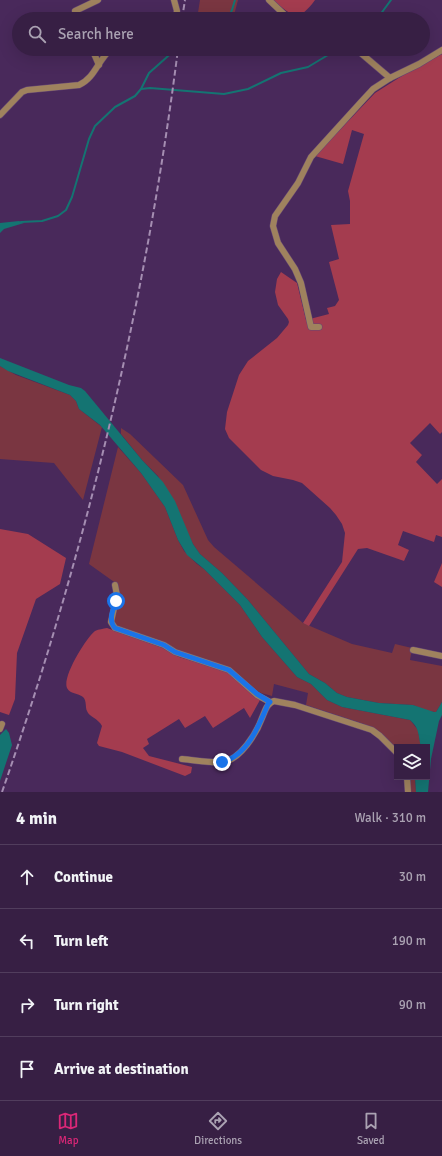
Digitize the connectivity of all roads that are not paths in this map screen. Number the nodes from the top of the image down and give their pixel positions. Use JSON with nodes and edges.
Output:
{"nodes":[{"id":1,"x":98,"y":0,"type":"edge"},
{"id":2,"x":174,"y":0,"type":"edge"},
{"id":3,"x":268,"y":0,"type":"edge"},
{"id":4,"x":75,"y":12,"type":"edge"},
{"id":5,"x":177,"y":12,"type":"edge"},
{"id":6,"x":283,"y":12,"type":"edge"},
{"id":7,"x":442,"y":50,"type":"edge"},
{"id":8,"x":95,"y":56,"type":"edge"},
{"id":9,"x":104,"y":56,"type":"edge"},
{"id":10,"x":364,"y":56,"type":"edge"},
{"id":11,"x":99,"y":65,"type":"junction"},
{"id":12,"x":390,"y":78,"type":"junction"},
{"id":13,"x":0,"y":115,"type":"edge"},
{"id":14,"x":318,"y":327,"type":"dead end"},
{"id":15,"x":115,"y":585,"type":"dead end"},
{"id":16,"x":413,"y":650,"type":"dead end"},
{"id":17,"x":442,"y":656,"type":"edge"},
{"id":18,"x":270,"y":702,"type":"junction"},
{"id":19,"x":394,"y":750,"type":"edge"},
{"id":20,"x":182,"y":759,"type":"dead end"},
{"id":21,"x":407,"y":780,"type":"edge"},
{"id":22,"x":408,"y":792,"type":"edge"}],
"edges":[{"from":1,"to":4,"type":"street"},
{"from":2,"to":5,"type":"street"},
{"from":3,"to":6,"type":"street"},
{"from":7,"to":12,"type":"street"},
{"from":8,"to":11,"type":"street"},
{"from":9,"to":11,"type":"street"},
{"from":10,"to":12,"type":"street"},
{"from":11,"to":13,"type":"street"},
{"from":12,"to":14,"type":"street"},
{"from":15,"to":18,"type":"street"},
{"from":16,"to":17,"type":"street"},
{"from":18,"to":19,"type":"street"},
{"from":18,"to":20,"type":"street"},
{"from":21,"to":22,"type":"street"}]}
